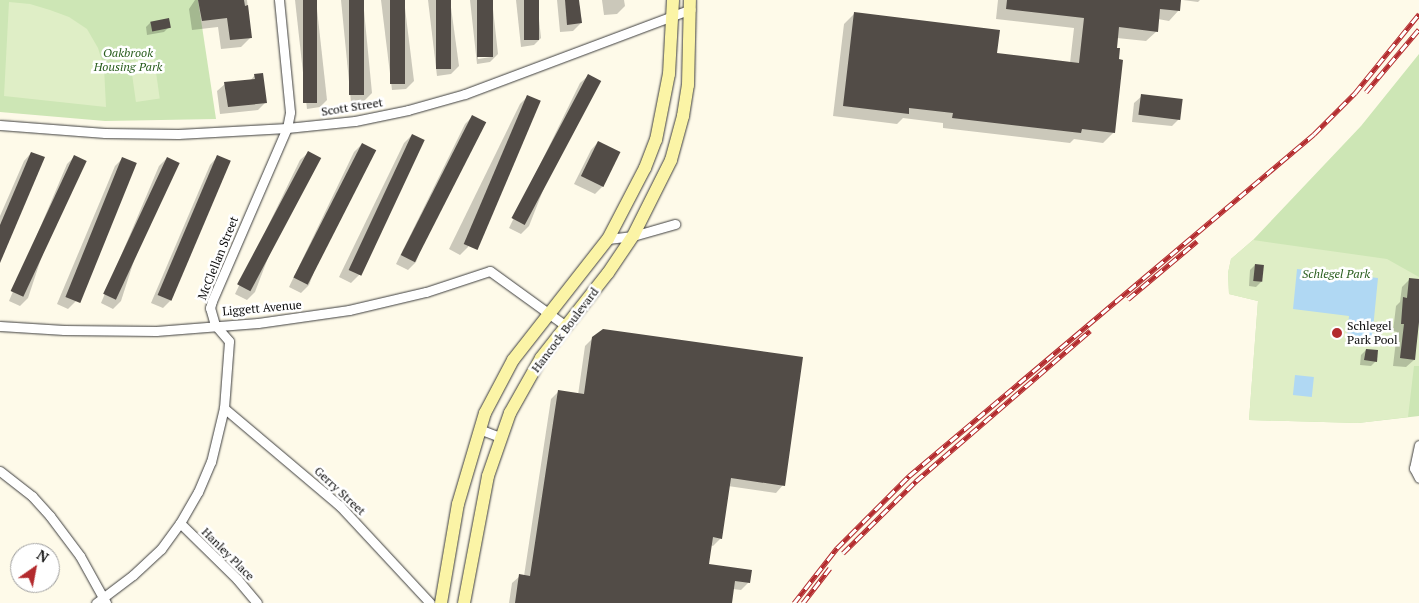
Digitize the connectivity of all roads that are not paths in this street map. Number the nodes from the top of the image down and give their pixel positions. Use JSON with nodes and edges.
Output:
{"nodes":[{"id":1,"x":279,"y":0,"type":"edge"},
{"id":2,"x":673,"y":0,"type":"edge"},
{"id":3,"x":691,"y":5,"type":"edge"},
{"id":4,"x":674,"y":15,"type":"junction"},
{"id":5,"x":0,"y":125,"type":"edge"},
{"id":6,"x":287,"y":128,"type":"junction"},
{"id":7,"x":674,"y":224,"type":"dead end"},
{"id":8,"x":633,"y":236,"type":"junction"},
{"id":9,"x":608,"y":239,"type":"junction"},
{"id":10,"x":549,"y":314,"type":"junction"},
{"id":11,"x":215,"y":325,"type":"junction"},
{"id":12,"x":0,"y":326,"type":"edge"},
{"id":13,"x":566,"y":326,"type":"junction"},
{"id":14,"x":224,"y":408,"type":"junction"},
{"id":15,"x":479,"y":429,"type":"junction"},
{"id":16,"x":500,"y":437,"type":"junction"},
{"id":17,"x":1419,"y":445,"type":"edge"},
{"id":18,"x":0,"y":470,"type":"edge"},
{"id":19,"x":1419,"y":478,"type":"edge"},
{"id":20,"x":180,"y":524,"type":"junction"},
{"id":21,"x":102,"y":602,"type":"edge"},
{"id":22,"x":257,"y":603,"type":"edge"},
{"id":23,"x":430,"y":603,"type":"edge"},
{"id":24,"x":441,"y":603,"type":"edge"},
{"id":25,"x":464,"y":603,"type":"edge"}],
"edges":[{"from":1,"to":6,"type":"street","name":"McClellan Street"},
{"from":2,"to":4,"type":"street","name":"Hancock Boulevard"},
{"from":3,"to":4,"type":"street","name":"Scott Street"},
{"from":3,"to":8,"type":"street","name":"Hancock Boulevard"},
{"from":4,"to":6,"type":"street","name":"Scott Street"},
{"from":4,"to":9,"type":"street","name":"Hancock Boulevard"},
{"from":5,"to":6,"type":"street","name":"Scott Street"},
{"from":6,"to":11,"type":"street","name":"McClellan Street"},
{"from":7,"to":8,"type":"street"},
{"from":8,"to":9,"type":"street"},
{"from":8,"to":13,"type":"street","name":"Hancock Boulevard"},
{"from":9,"to":10,"type":"street","name":"Hancock Boulevard"},
{"from":10,"to":11,"type":"street","name":"Liggett Avenue"},
{"from":10,"to":13,"type":"street"},
{"from":10,"to":15,"type":"street","name":"Hancock Boulevard"},
{"from":11,"to":12,"type":"street","name":"Liggett Avenue"},
{"from":11,"to":14,"type":"street","name":"McClellan Street"},
{"from":13,"to":16,"type":"street","name":"Hancock Boulevard"},
{"from":14,"to":20,"type":"street","name":"McClellan Street"},
{"from":14,"to":23,"type":"street","name":"Gerry Street"},
{"from":15,"to":16,"type":"street"},
{"from":15,"to":24,"type":"street","name":"Hancock Boulevard"},
{"from":16,"to":25,"type":"street","name":"Hancock Boulevard"},
{"from":17,"to":19,"type":"street"},
{"from":18,"to":21,"type":"street"},
{"from":20,"to":21,"type":"street","name":"McClellan Street"},
{"from":20,"to":22,"type":"street","name":"Hanley Place"}]}
